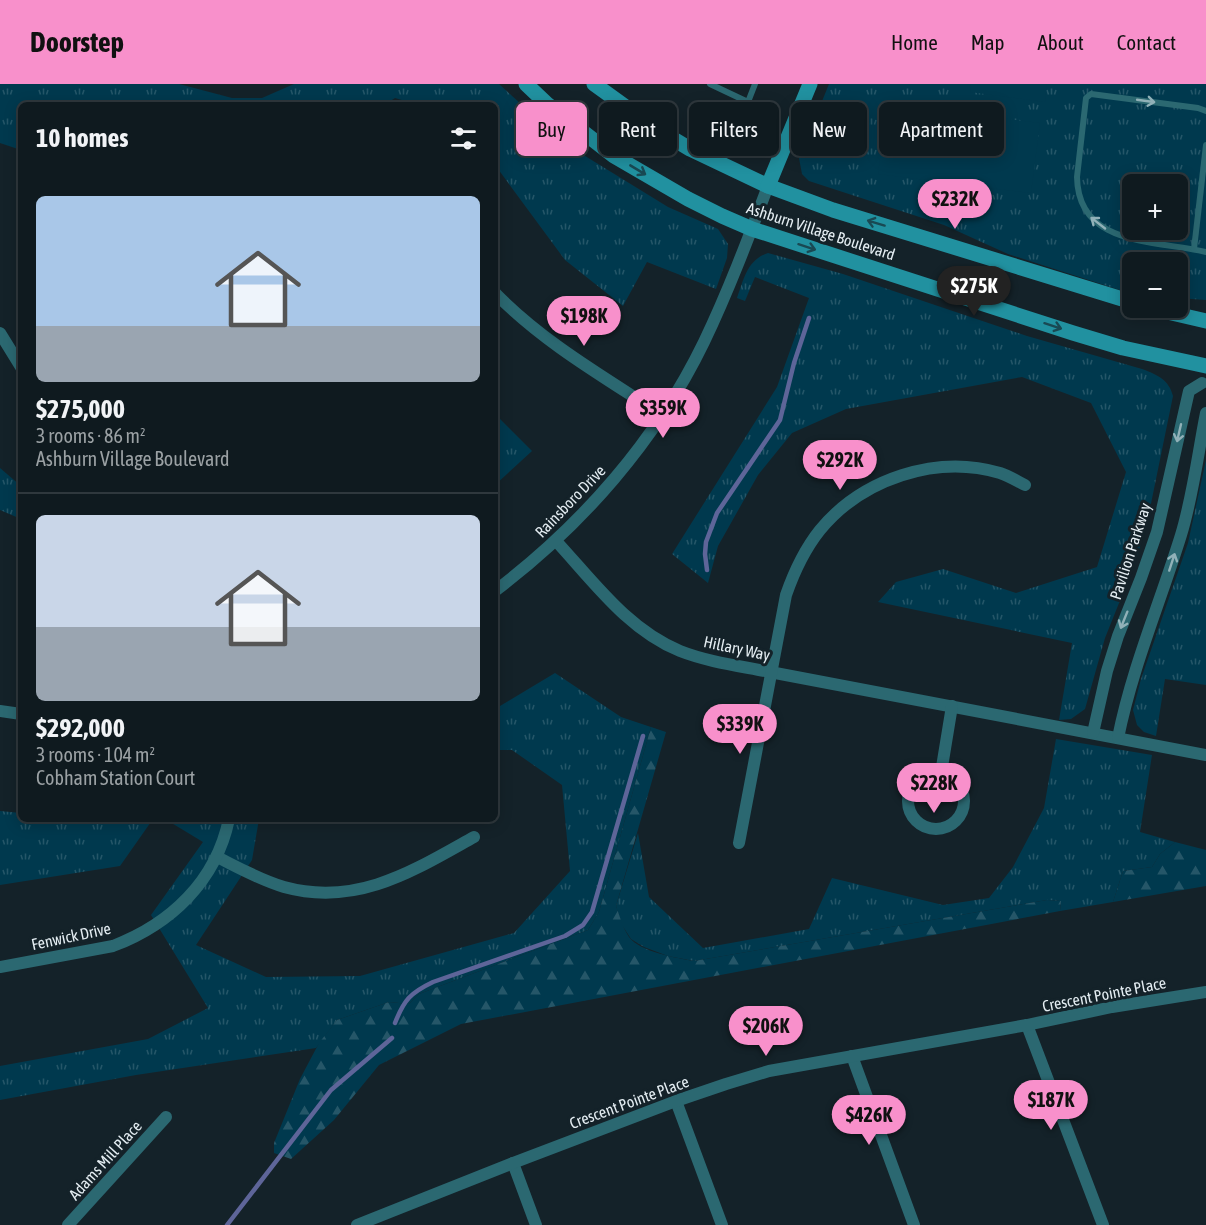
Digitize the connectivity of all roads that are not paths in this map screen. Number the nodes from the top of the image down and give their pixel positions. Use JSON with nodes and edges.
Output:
{"nodes":[{"id":1,"x":525,"y":84,"type":"edge"},
{"id":2,"x":594,"y":84,"type":"edge"},
{"id":3,"x":710,"y":84,"type":"edge"},
{"id":4,"x":755,"y":84,"type":"edge"},
{"id":5,"x":810,"y":84,"type":"edge"},
{"id":6,"x":1206,"y":111,"type":"edge"},
{"id":7,"x":1206,"y":145,"type":"edge"},
{"id":8,"x":768,"y":186,"type":"junction"},
{"id":9,"x":752,"y":229,"type":"junction"},
{"id":10,"x":1194,"y":249,"type":"junction"},
{"id":11,"x":1206,"y":252,"type":"edge"},
{"id":12,"x":498,"y":296,"type":"edge"},
{"id":13,"x":1122,"y":299,"type":"edge"},
{"id":14,"x":1188,"y":317,"type":"edge"},
{"id":15,"x":1206,"y":321,"type":"edge"},
{"id":16,"x":0,"y":333,"type":"edge"},
{"id":17,"x":18,"y":362,"type":"edge"},
{"id":18,"x":1206,"y":366,"type":"edge"},
{"id":19,"x":1204,"y":386,"type":"edge"},
{"id":20,"x":1206,"y":413,"type":"edge"},
{"id":21,"x":662,"y":416,"type":"junction"},
{"id":22,"x":1025,"y":485,"type":"dead end"},
{"id":23,"x":556,"y":542,"type":"junction"},
{"id":24,"x":498,"y":589,"type":"edge"},
{"id":25,"x":770,"y":672,"type":"junction"},
{"id":26,"x":952,"y":706,"type":"junction"},
{"id":27,"x":0,"y":711,"type":"edge"},
{"id":28,"x":18,"y":714,"type":"edge"},
{"id":29,"x":1093,"y":733,"type":"junction"},
{"id":30,"x":1118,"y":738,"type":"junction"},
{"id":31,"x":1206,"y":755,"type":"edge"},
{"id":32,"x":941,"y":773,"type":"junction"},
{"id":33,"x":228,"y":822,"type":"edge"},
{"id":34,"x":474,"y":837,"type":"dead end"},
{"id":35,"x":739,"y":843,"type":"dead end"},
{"id":36,"x":217,"y":857,"type":"junction"},
{"id":37,"x":0,"y":967,"type":"edge"},
{"id":38,"x":1205,"y":994,"type":"edge"},
{"id":39,"x":1027,"y":1025,"type":"junction"},
{"id":40,"x":852,"y":1056,"type":"junction"},
{"id":41,"x":676,"y":1101,"type":"junction"},
{"id":42,"x":166,"y":1117,"type":"dead end"},
{"id":43,"x":513,"y":1163,"type":"junction"},
{"id":44,"x":68,"y":1225,"type":"edge"},
{"id":45,"x":357,"y":1225,"type":"edge"},
{"id":46,"x":536,"y":1225,"type":"edge"},
{"id":47,"x":722,"y":1225,"type":"edge"},
{"id":48,"x":914,"y":1225,"type":"edge"},
{"id":49,"x":1102,"y":1225,"type":"edge"}],
"edges":[{"from":1,"to":9,"type":"main road","name":"Ashburn Village Boulevard","one_way":true},
{"from":2,"to":8,"type":"main road","name":"Ashburn Village Boulevard"},
{"from":3,"to":4,"type":"lane"},
{"from":5,"to":8,"type":"main road"},
{"from":10,"to":6,"type":"lane","one_way":true},
{"from":7,"to":10,"type":"lane"},
{"from":8,"to":9,"type":"street","name":"Rainsboro Drive"},
{"from":13,"to":8,"type":"main road","name":"Ashburn Village Boulevard","one_way":true},
{"from":9,"to":18,"type":"main road","name":"Ashburn Village Boulevard","one_way":true},
{"from":9,"to":21,"type":"street","name":"Rainsboro Drive"},
{"from":10,"to":11,"type":"lane"},
{"from":12,"to":21,"type":"street"},
{"from":14,"to":15,"type":"main road"},
{"from":16,"to":17,"type":"street"},
{"from":18,"to":19,"type":"street","name":"Pavilion Parkway"},
{"from":19,"to":29,"type":"street","name":"Pavilion Parkway","one_way":true},
{"from":30,"to":20,"type":"street","one_way":true},
{"from":21,"to":23,"type":"street","name":"Rainsboro Drive"},
{"from":22,"to":25,"type":"street"},
{"from":23,"to":24,"type":"street","name":"Rainsboro Drive"},
{"from":23,"to":25,"type":"street","name":"Hillary Way"},
{"from":25,"to":26,"type":"street","name":"Hillary Way"},
{"from":25,"to":35,"type":"street"},
{"from":26,"to":29,"type":"street","name":"Hillary Way"},
{"from":26,"to":32,"type":"street"},
{"from":27,"to":28,"type":"street"},
{"from":29,"to":30,"type":"street","name":"Hillary Way"},
{"from":30,"to":31,"type":"street","name":"Hillary Way"},
{"from":32,"to":32,"type":"street"},
{"from":33,"to":36,"type":"street","name":"Fenwick Drive"},
{"from":34,"to":36,"type":"street"},
{"from":36,"to":37,"type":"street","name":"Fenwick Drive"},
{"from":38,"to":39,"type":"street","name":"Crescent Pointe Place"},
{"from":39,"to":40,"type":"street","name":"Crescent Pointe Place"},
{"from":39,"to":49,"type":"street"},
{"from":40,"to":41,"type":"street","name":"Crescent Pointe Place"},
{"from":40,"to":48,"type":"street"},
{"from":41,"to":43,"type":"street","name":"Crescent Pointe Place"},
{"from":41,"to":47,"type":"street"},
{"from":42,"to":44,"type":"street","name":"Adams Mill Place"},
{"from":43,"to":45,"type":"street","name":"Crescent Pointe Place"},
{"from":43,"to":46,"type":"street"}]}
